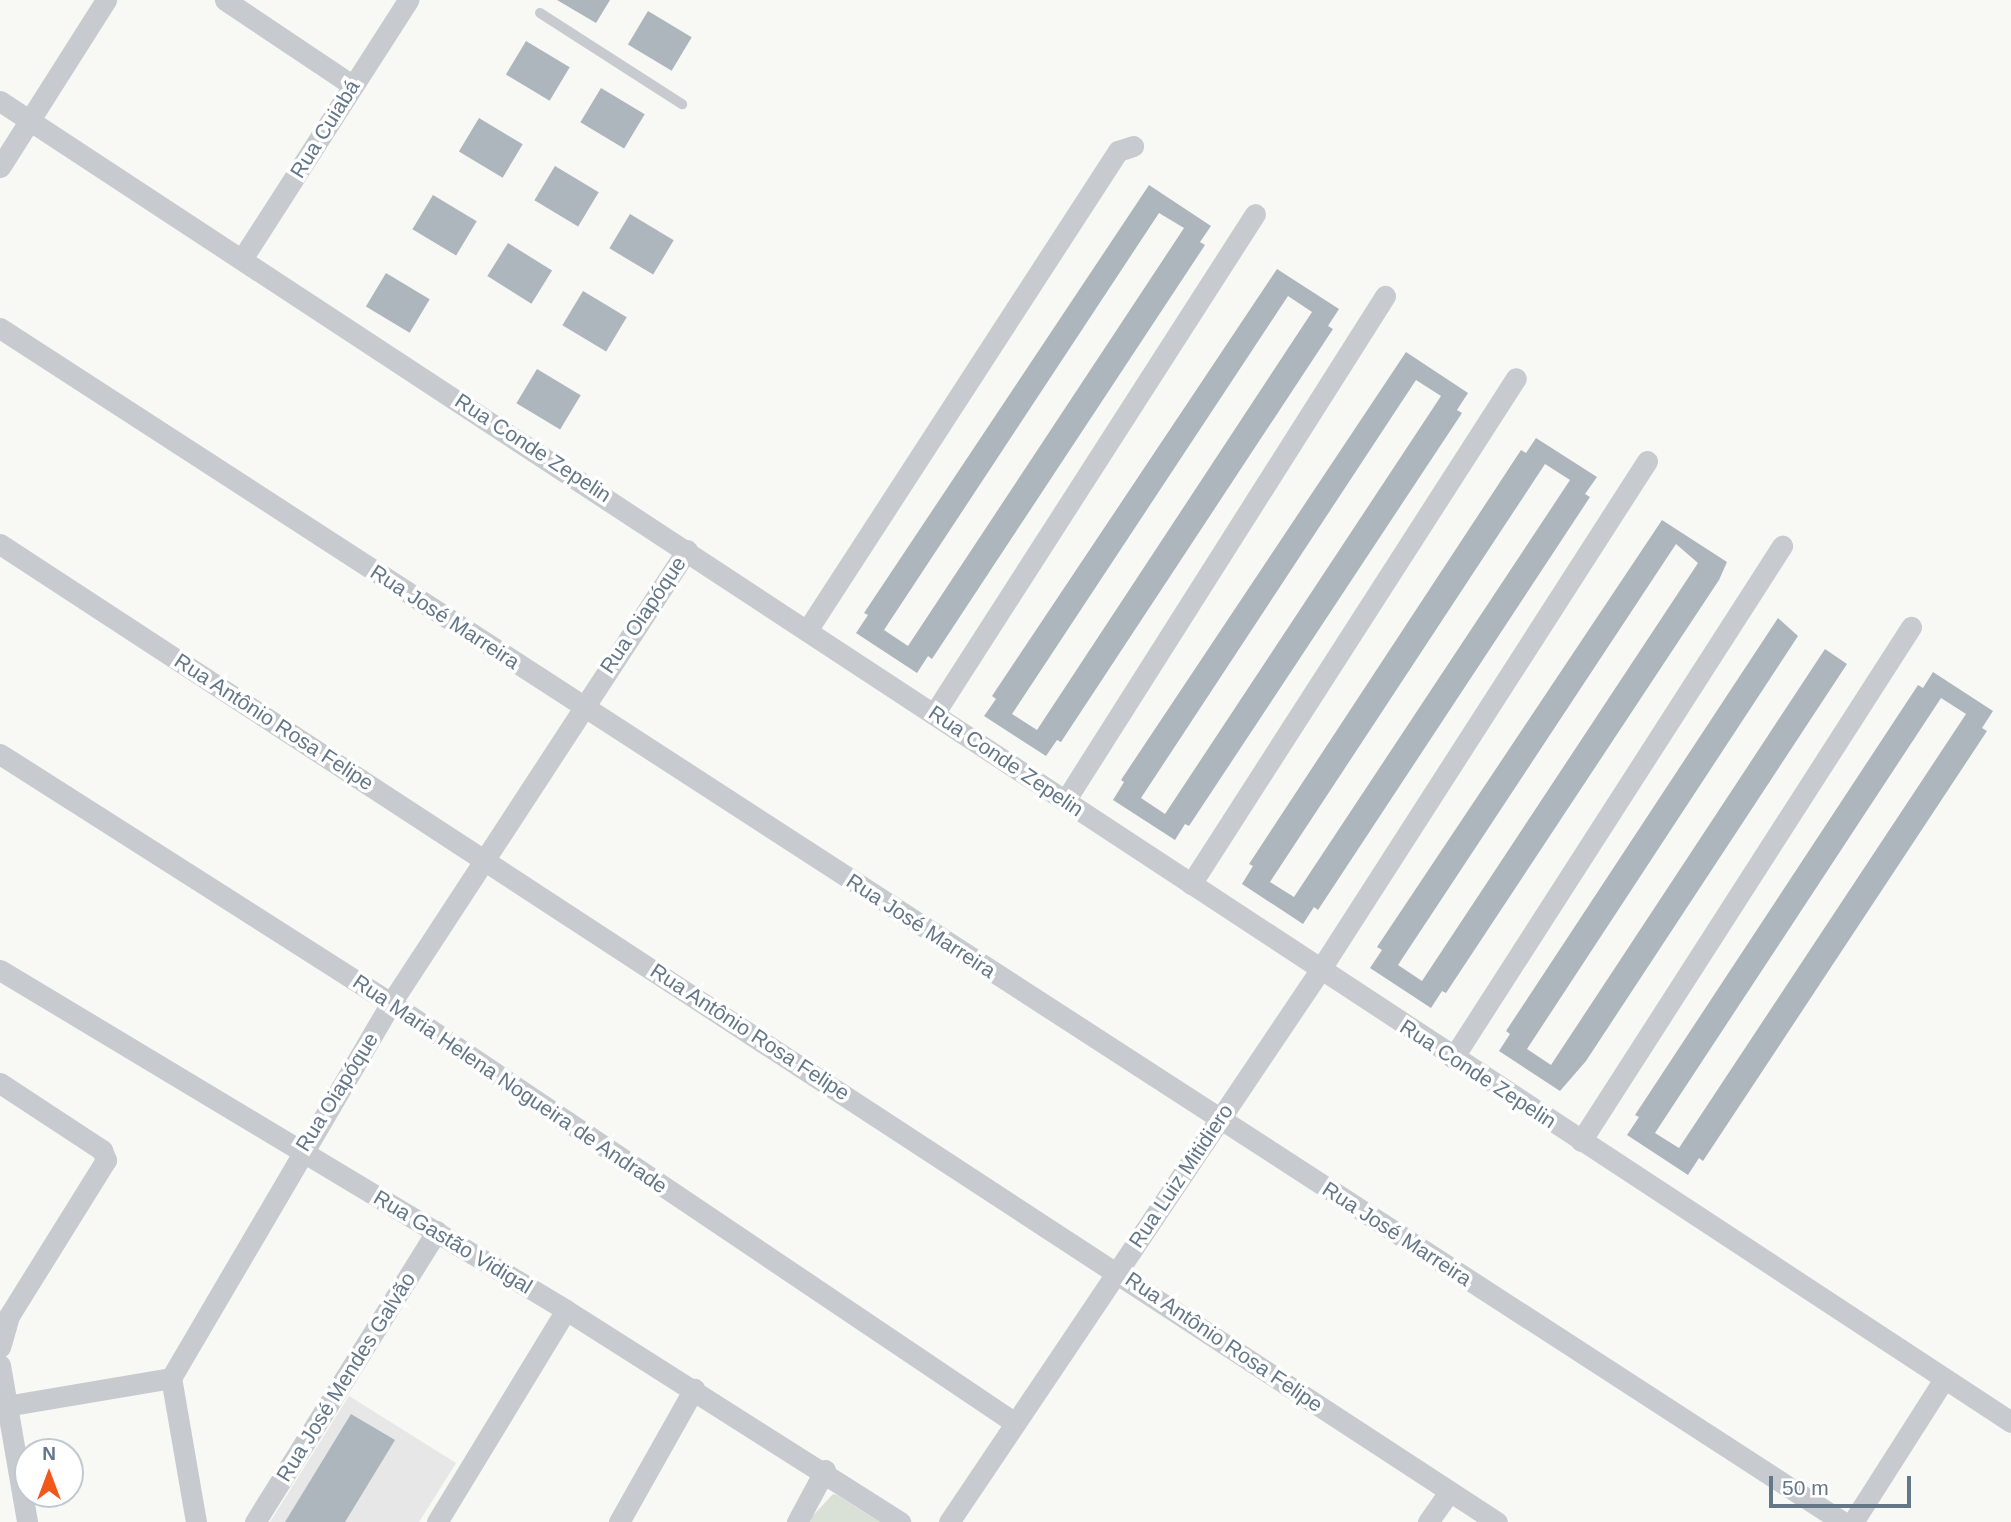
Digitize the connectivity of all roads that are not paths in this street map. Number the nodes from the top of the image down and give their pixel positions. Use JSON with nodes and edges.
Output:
{"nodes":[{"id":1,"x":106,"y":0,"type":"edge"},
{"id":2,"x":225,"y":0,"type":"edge"},
{"id":3,"x":408,"y":0,"type":"edge"},
{"id":4,"x":540,"y":13,"type":"dead end"},
{"id":5,"x":352,"y":85,"type":"junction"},
{"id":6,"x":0,"y":101,"type":"edge"},
{"id":7,"x":682,"y":103,"type":"dead end"},
{"id":8,"x":30,"y":120,"type":"junction"},
{"id":9,"x":1133,"y":146,"type":"dead end"},
{"id":10,"x":0,"y":167,"type":"edge"},
{"id":11,"x":1255,"y":214,"type":"dead end"},
{"id":12,"x":242,"y":259,"type":"junction"},
{"id":13,"x":1385,"y":296,"type":"dead end"},
{"id":14,"x":0,"y":328,"type":"edge"},
{"id":15,"x":1516,"y":378,"type":"dead end"},
{"id":16,"x":1647,"y":461,"type":"dead end"},
{"id":17,"x":0,"y":544,"type":"edge"},
{"id":18,"x":1782,"y":546,"type":"dead end"},
{"id":19,"x":687,"y":550,"type":"junction"},
{"id":20,"x":1911,"y":627,"type":"dead end"},
{"id":21,"x":808,"y":629,"type":"junction"},
{"id":22,"x":582,"y":705,"type":"junction"},
{"id":23,"x":934,"y":714,"type":"junction"},
{"id":24,"x":0,"y":754,"type":"edge"},
{"id":25,"x":1065,"y":801,"type":"junction"},
{"id":26,"x":484,"y":858,"type":"junction"},
{"id":27,"x":1191,"y":884,"type":"junction"},
{"id":28,"x":0,"y":970,"type":"edge"},
{"id":29,"x":1320,"y":970,"type":"junction"},
{"id":30,"x":391,"y":1003,"type":"junction"},
{"id":31,"x":1453,"y":1058,"type":"junction"},
{"id":32,"x":0,"y":1083,"type":"edge"},
{"id":33,"x":1220,"y":1119,"type":"junction"},
{"id":34,"x":1581,"y":1141,"type":"junction"},
{"id":35,"x":300,"y":1151,"type":"junction"},
{"id":36,"x":437,"y":1231,"type":"junction"},
{"id":37,"x":1117,"y":1271,"type":"junction"},
{"id":38,"x":566,"y":1310,"type":"junction"},
{"id":39,"x":0,"y":1347,"type":"edge"},
{"id":40,"x":0,"y":1365,"type":"edge"},
{"id":41,"x":171,"y":1378,"type":"junction"},
{"id":42,"x":1944,"y":1379,"type":"junction"},
{"id":43,"x":694,"y":1389,"type":"junction"},
{"id":44,"x":4,"y":1406,"type":"edge"},
{"id":45,"x":2011,"y":1422,"type":"edge"},
{"id":46,"x":1015,"y":1423,"type":"junction"},
{"id":47,"x":825,"y":1470,"type":"junction"},
{"id":48,"x":1449,"y":1492,"type":"junction"},
{"id":49,"x":27,"y":1522,"type":"edge"},
{"id":50,"x":196,"y":1522,"type":"edge"},
{"id":51,"x":255,"y":1522,"type":"edge"},
{"id":52,"x":437,"y":1522,"type":"edge"},
{"id":53,"x":620,"y":1522,"type":"edge"},
{"id":54,"x":796,"y":1522,"type":"edge"},
{"id":55,"x":900,"y":1522,"type":"edge"},
{"id":56,"x":949,"y":1522,"type":"edge"},
{"id":57,"x":1428,"y":1522,"type":"edge"},
{"id":58,"x":1497,"y":1522,"type":"edge"},
{"id":59,"x":1843,"y":1522,"type":"edge"},
{"id":60,"x":1853,"y":1522,"type":"edge"}],
"edges":[{"from":1,"to":8,"type":"street"},
{"from":2,"to":5,"type":"street"},
{"from":3,"to":5,"type":"street","name":"Rua Cuiabá"},
{"from":4,"to":7,"type":"lane"},
{"from":5,"to":12,"type":"street","name":"Rua Cuiabá"},
{"from":6,"to":8,"type":"street","name":"Rua Conde Zepelin"},
{"from":8,"to":10,"type":"street"},
{"from":8,"to":12,"type":"street","name":"Rua Conde Zepelin"},
{"from":9,"to":21,"type":"street"},
{"from":11,"to":23,"type":"street"},
{"from":12,"to":19,"type":"street","name":"Rua Conde Zepelin"},
{"from":13,"to":25,"type":"street"},
{"from":14,"to":22,"type":"street","name":"Rua José Marreira"},
{"from":15,"to":27,"type":"street"},
{"from":16,"to":29,"type":"street","name":"Rua Luiz Mitidiero"},
{"from":17,"to":26,"type":"street","name":"Rua Antônio Rosa Felipe"},
{"from":18,"to":31,"type":"street"},
{"from":19,"to":21,"type":"street","name":"Rua Conde Zepelin"},
{"from":19,"to":22,"type":"street","name":"Rua Oiapóque"},
{"from":20,"to":34,"type":"street"},
{"from":21,"to":23,"type":"street","name":"Rua Conde Zepelin"},
{"from":22,"to":26,"type":"street","name":"Rua Oiapóque"},
{"from":22,"to":33,"type":"street","name":"Rua José Marreira"},
{"from":23,"to":25,"type":"street","name":"Rua Conde Zepelin"},
{"from":24,"to":30,"type":"street","name":"Rua Maria Helena Nogueira de Andrade"},
{"from":25,"to":27,"type":"street","name":"Rua Conde Zepelin"},
{"from":26,"to":30,"type":"street","name":"Rua Oiapóque"},
{"from":26,"to":37,"type":"street","name":"Rua Antônio Rosa Felipe"},
{"from":27,"to":29,"type":"street","name":"Rua Conde Zepelin"},
{"from":28,"to":35,"type":"street","name":"Rua Gastão Vidigal"},
{"from":29,"to":31,"type":"street","name":"Rua Conde Zepelin"},
{"from":29,"to":33,"type":"street","name":"Rua Luiz Mitidiero"},
{"from":30,"to":35,"type":"street","name":"Rua Oiapóque"},
{"from":30,"to":46,"type":"street","name":"Rua Maria Helena Nogueira de Andrade"},
{"from":31,"to":34,"type":"street","name":"Rua Conde Zepelin"},
{"from":32,"to":39,"type":"street"},
{"from":33,"to":37,"type":"street","name":"Rua Luiz Mitidiero"},
{"from":33,"to":59,"type":"street","name":"Rua José Marreira"},
{"from":34,"to":42,"type":"street","name":"Rua Conde Zepelin"},
{"from":35,"to":36,"type":"street","name":"Rua Gastão Vidigal"},
{"from":35,"to":41,"type":"street","name":"Rua Oiapóque"},
{"from":36,"to":38,"type":"street","name":"Rua Gastão Vidigal"},
{"from":36,"to":51,"type":"street","name":"Rua José Mendes Galvão"},
{"from":37,"to":46,"type":"street","name":"Rua Luiz Mitidiero"},
{"from":37,"to":48,"type":"street","name":"Rua Antônio Rosa Felipe"},
{"from":38,"to":43,"type":"street","name":"Rua Gastão Vidigal"},
{"from":38,"to":52,"type":"street"},
{"from":40,"to":44,"type":"street"},
{"from":41,"to":44,"type":"street"},
{"from":41,"to":50,"type":"street"},
{"from":42,"to":45,"type":"street","name":"Rua Conde Zepelin"},
{"from":42,"to":60,"type":"street"},
{"from":43,"to":47,"type":"street","name":"Rua Gastão Vidigal"},
{"from":43,"to":53,"type":"street"},
{"from":44,"to":49,"type":"street"},
{"from":46,"to":56,"type":"street","name":"Rua Luiz Mitidiero"},
{"from":47,"to":54,"type":"street"},
{"from":47,"to":55,"type":"street","name":"Rua Gastão Vidigal"},
{"from":48,"to":57,"type":"street"},
{"from":48,"to":58,"type":"street","name":"Rua Antônio Rosa Felipe"}]}
